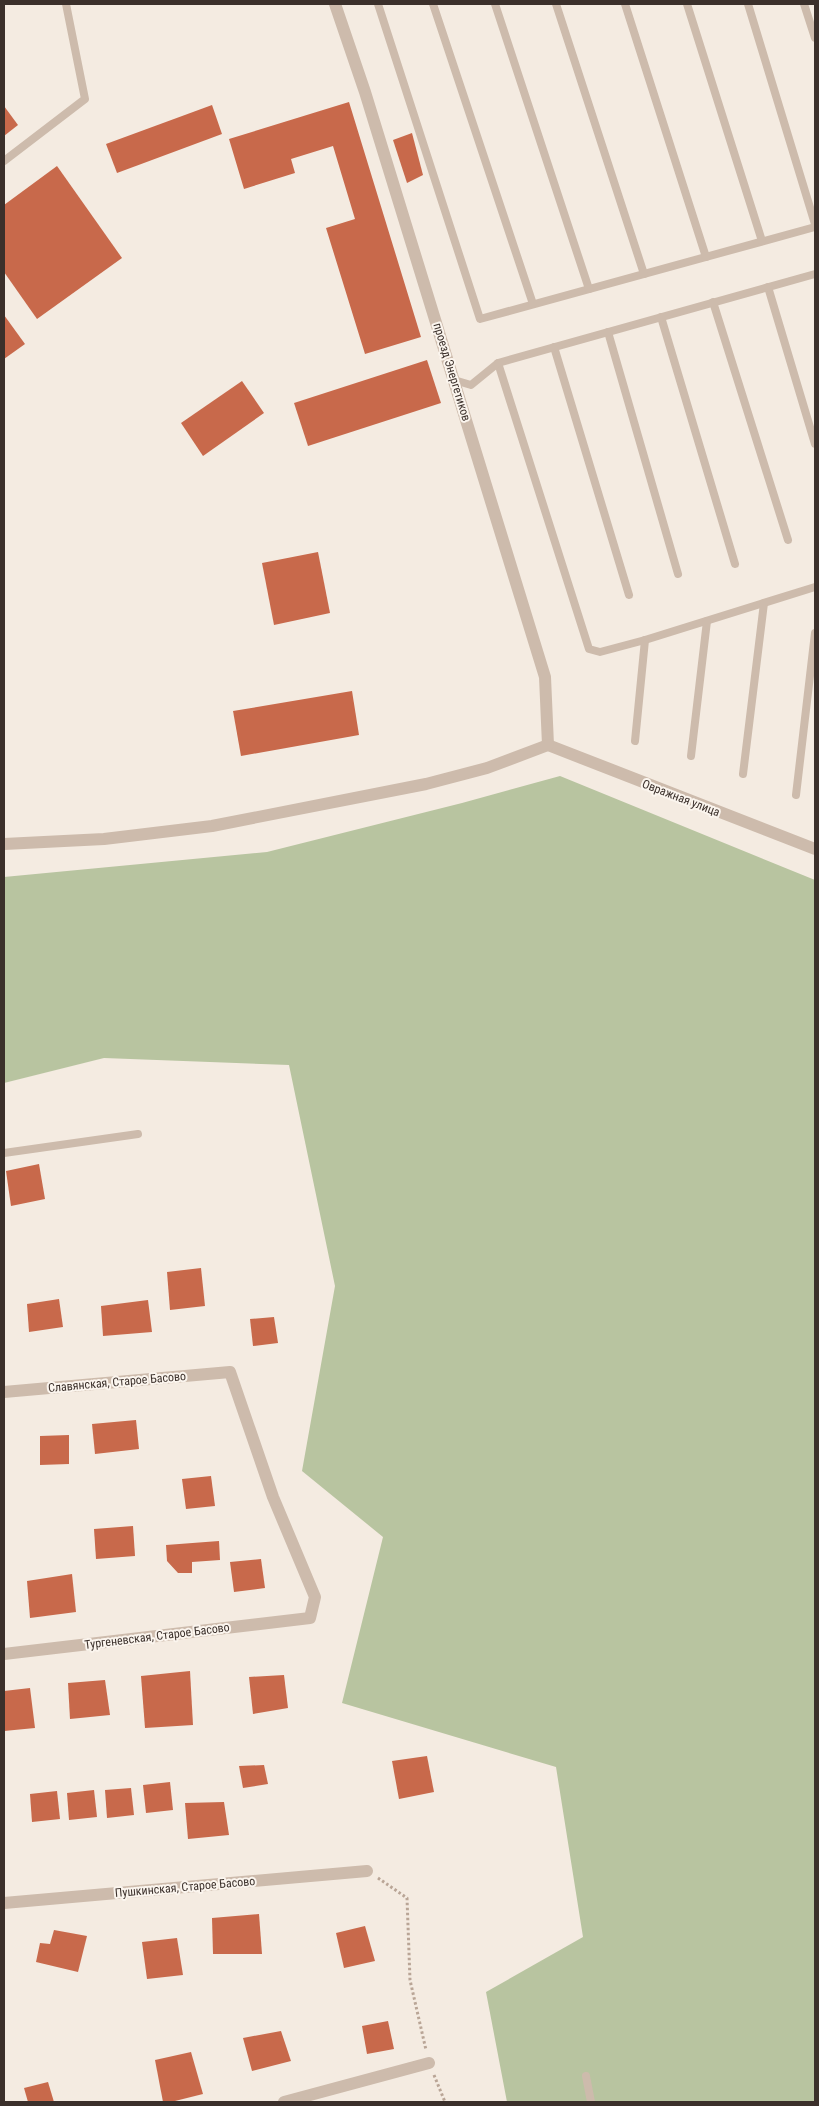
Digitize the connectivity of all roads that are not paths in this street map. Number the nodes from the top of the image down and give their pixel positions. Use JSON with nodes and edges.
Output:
{"nodes":[{"id":1,"x":66,"y":4,"type":"edge"},
{"id":2,"x":335,"y":4,"type":"edge"},
{"id":3,"x":378,"y":4,"type":"edge"},
{"id":4,"x":433,"y":4,"type":"edge"},
{"id":5,"x":495,"y":4,"type":"edge"},
{"id":6,"x":556,"y":4,"type":"edge"},
{"id":7,"x":625,"y":4,"type":"edge"},
{"id":8,"x":687,"y":4,"type":"edge"},
{"id":9,"x":748,"y":4,"type":"edge"},
{"id":10,"x":804,"y":4,"type":"edge"},
{"id":11,"x":815,"y":38,"type":"edge"},
{"id":12,"x":4,"y":161,"type":"edge"},
{"id":13,"x":815,"y":225,"type":"edge"},
{"id":14,"x":762,"y":242,"type":"junction"},
{"id":15,"x":706,"y":257,"type":"junction"},
{"id":16,"x":644,"y":274,"type":"junction"},
{"id":17,"x":815,"y":274,"type":"edge"},
{"id":18,"x":768,"y":287,"type":"junction"},
{"id":19,"x":589,"y":289,"type":"junction"},
{"id":20,"x":713,"y":302,"type":"junction"},
{"id":21,"x":533,"y":304,"type":"junction"},
{"id":22,"x":661,"y":317,"type":"junction"},
{"id":23,"x":608,"y":332,"type":"junction"},
{"id":24,"x":554,"y":347,"type":"junction"},
{"id":25,"x":498,"y":362,"type":"junction"},
{"id":26,"x":454,"y":380,"type":"junction"},
{"id":27,"x":815,"y":444,"type":"edge"},
{"id":28,"x":788,"y":540,"type":"dead end"},
{"id":29,"x":735,"y":564,"type":"dead end"},
{"id":30,"x":678,"y":574,"type":"dead end"},
{"id":31,"x":815,"y":587,"type":"edge"},
{"id":32,"x":629,"y":595,"type":"dead end"},
{"id":33,"x":764,"y":603,"type":"junction"},
{"id":34,"x":707,"y":621,"type":"junction"},
{"id":35,"x":815,"y":633,"type":"edge"},
{"id":36,"x":645,"y":640,"type":"junction"},
{"id":37,"x":635,"y":741,"type":"dead end"},
{"id":38,"x":548,"y":745,"type":"junction"},
{"id":39,"x":691,"y":756,"type":"dead end"},
{"id":40,"x":743,"y":774,"type":"dead end"},
{"id":41,"x":796,"y":795,"type":"dead end"},
{"id":42,"x":4,"y":844,"type":"edge"},
{"id":43,"x":815,"y":849,"type":"edge"},
{"id":44,"x":138,"y":1134,"type":"dead end"},
{"id":45,"x":4,"y":1153,"type":"edge"},
{"id":46,"x":4,"y":1392,"type":"edge"},
{"id":47,"x":310,"y":1618,"type":"joint"},
{"id":48,"x":4,"y":1654,"type":"edge"},
{"id":49,"x":367,"y":1871,"type":"road end"},
{"id":50,"x":4,"y":1903,"type":"edge"},
{"id":51,"x":429,"y":2063,"type":"road end"},
{"id":52,"x":586,"y":2076,"type":"dead end"},
{"id":53,"x":284,"y":2102,"type":"edge"},
{"id":54,"x":591,"y":2102,"type":"edge"}],
"edges":[{"from":1,"to":12,"type":"lane"},
{"from":2,"to":26,"type":"street","name":"проезд Энергетиков"},
{"from":3,"to":21,"type":"lane"},
{"from":4,"to":21,"type":"lane"},
{"from":5,"to":19,"type":"lane"},
{"from":6,"to":16,"type":"lane"},
{"from":7,"to":15,"type":"lane"},
{"from":8,"to":14,"type":"lane"},
{"from":9,"to":13,"type":"lane"},
{"from":10,"to":11,"type":"lane"},
{"from":13,"to":14,"type":"lane"},
{"from":14,"to":15,"type":"lane"},
{"from":15,"to":16,"type":"lane"},
{"from":16,"to":19,"type":"lane"},
{"from":17,"to":18,"type":"lane"},
{"from":18,"to":20,"type":"lane"},
{"from":18,"to":27,"type":"lane"},
{"from":19,"to":21,"type":"lane"},
{"from":20,"to":22,"type":"lane"},
{"from":20,"to":28,"type":"lane"},
{"from":22,"to":23,"type":"lane"},
{"from":22,"to":29,"type":"lane"},
{"from":23,"to":24,"type":"lane"},
{"from":23,"to":30,"type":"lane"},
{"from":24,"to":25,"type":"lane"},
{"from":24,"to":32,"type":"lane"},
{"from":25,"to":26,"type":"lane"},
{"from":25,"to":36,"type":"lane"},
{"from":26,"to":38,"type":"street","name":"проезд Энергетиков"},
{"from":31,"to":33,"type":"lane"},
{"from":33,"to":34,"type":"lane"},
{"from":33,"to":40,"type":"lane"},
{"from":34,"to":36,"type":"lane"},
{"from":34,"to":39,"type":"lane"},
{"from":35,"to":41,"type":"lane"},
{"from":36,"to":37,"type":"lane"},
{"from":38,"to":42,"type":"street"},
{"from":38,"to":43,"type":"street","name":"Овражная улица"},
{"from":44,"to":45,"type":"lane"},
{"from":46,"to":47,"type":"street","name":"Славянская, Старое Басово"},
{"from":47,"to":48,"type":"street","name":"Тургеневская, Старое Басово"},
{"from":49,"to":50,"type":"street","name":"Пушкинская, Старое Басово"},
{"from":51,"to":53,"type":"street"},
{"from":52,"to":54,"type":"lane"}]}
